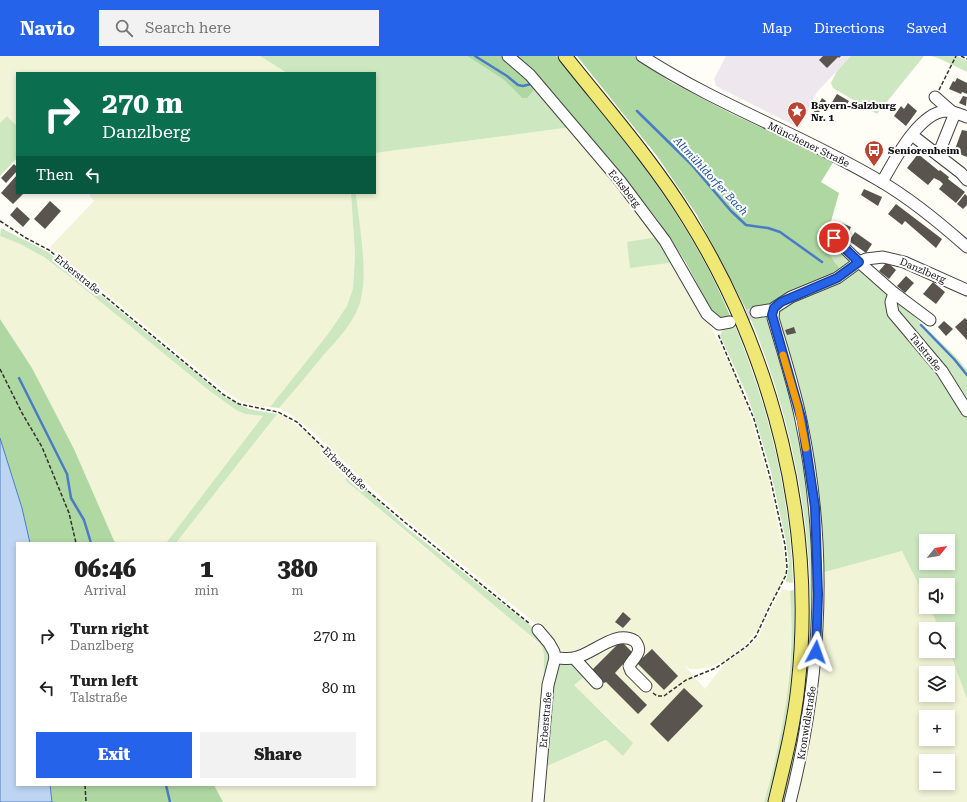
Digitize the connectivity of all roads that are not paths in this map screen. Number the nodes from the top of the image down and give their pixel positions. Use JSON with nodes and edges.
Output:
{"nodes":[{"id":1,"x":508,"y":56,"type":"edge"},
{"id":2,"x":565,"y":56,"type":"edge"},
{"id":3,"x":642,"y":56,"type":"edge"},
{"id":4,"x":935,"y":97,"type":"road end"},
{"id":5,"x":953,"y":112,"type":"junction"},
{"id":6,"x":967,"y":117,"type":"edge"},
{"id":7,"x":912,"y":135,"type":"junction"},
{"id":8,"x":938,"y":155,"type":"junction"},
{"id":9,"x":967,"y":180,"type":"edge"},
{"id":10,"x":882,"y":182,"type":"junction"},
{"id":11,"x":834,"y":238,"type":"dead end"},
{"id":12,"x":967,"y":247,"type":"edge"},
{"id":13,"x":859,"y":262,"type":"junction"},
{"id":14,"x":967,"y":290,"type":"edge"},
{"id":15,"x":894,"y":293,"type":"junction"},
{"id":16,"x":773,"y":311,"type":"junction"},
{"id":17,"x":756,"y":312,"type":"tunnel mouth"},
{"id":18,"x":930,"y":320,"type":"dead end"},
{"id":19,"x":724,"y":323,"type":"road end"},
{"id":20,"x":967,"y":411,"type":"edge"},
{"id":21,"x":538,"y":630,"type":"road end"},
{"id":22,"x":555,"y":658,"type":"junction"},
{"id":23,"x":574,"y":658,"type":"junction"},
{"id":24,"x":597,"y":683,"type":"dead end"},
{"id":25,"x":646,"y":686,"type":"road end"},
{"id":26,"x":538,"y":802,"type":"edge"},
{"id":27,"x":775,"y":802,"type":"edge"},
{"id":28,"x":790,"y":802,"type":"edge"}],
"edges":[{"from":1,"to":19,"type":"street","name":"Ecksberg"},
{"from":2,"to":27,"type":"main road"},
{"from":3,"to":10,"type":"street","name":"Münchener Straße"},
{"from":4,"to":5,"type":"street"},
{"from":5,"to":6,"type":"street"},
{"from":5,"to":7,"type":"street"},
{"from":5,"to":8,"type":"street"},
{"from":7,"to":8,"type":"street"},
{"from":7,"to":10,"type":"street"},
{"from":8,"to":9,"type":"street"},
{"from":10,"to":12,"type":"street","name":"Münchener Straße"},
{"from":11,"to":13,"type":"street"},
{"from":13,"to":14,"type":"street","name":"Danzlberg"},
{"from":13,"to":15,"type":"street"},
{"from":13,"to":16,"type":"street","name":"Danzlberg"},
{"from":15,"to":18,"type":"street"},
{"from":15,"to":20,"type":"street","name":"Talstraße"},
{"from":16,"to":17,"type":"street"},
{"from":16,"to":28,"type":"street","name":"Kronwidlstraße"},
{"from":21,"to":22,"type":"street"},
{"from":22,"to":23,"type":"street"},
{"from":22,"to":26,"type":"street","name":"Erberstraße"},
{"from":23,"to":24,"type":"street"},
{"from":23,"to":25,"type":"street"}]}
